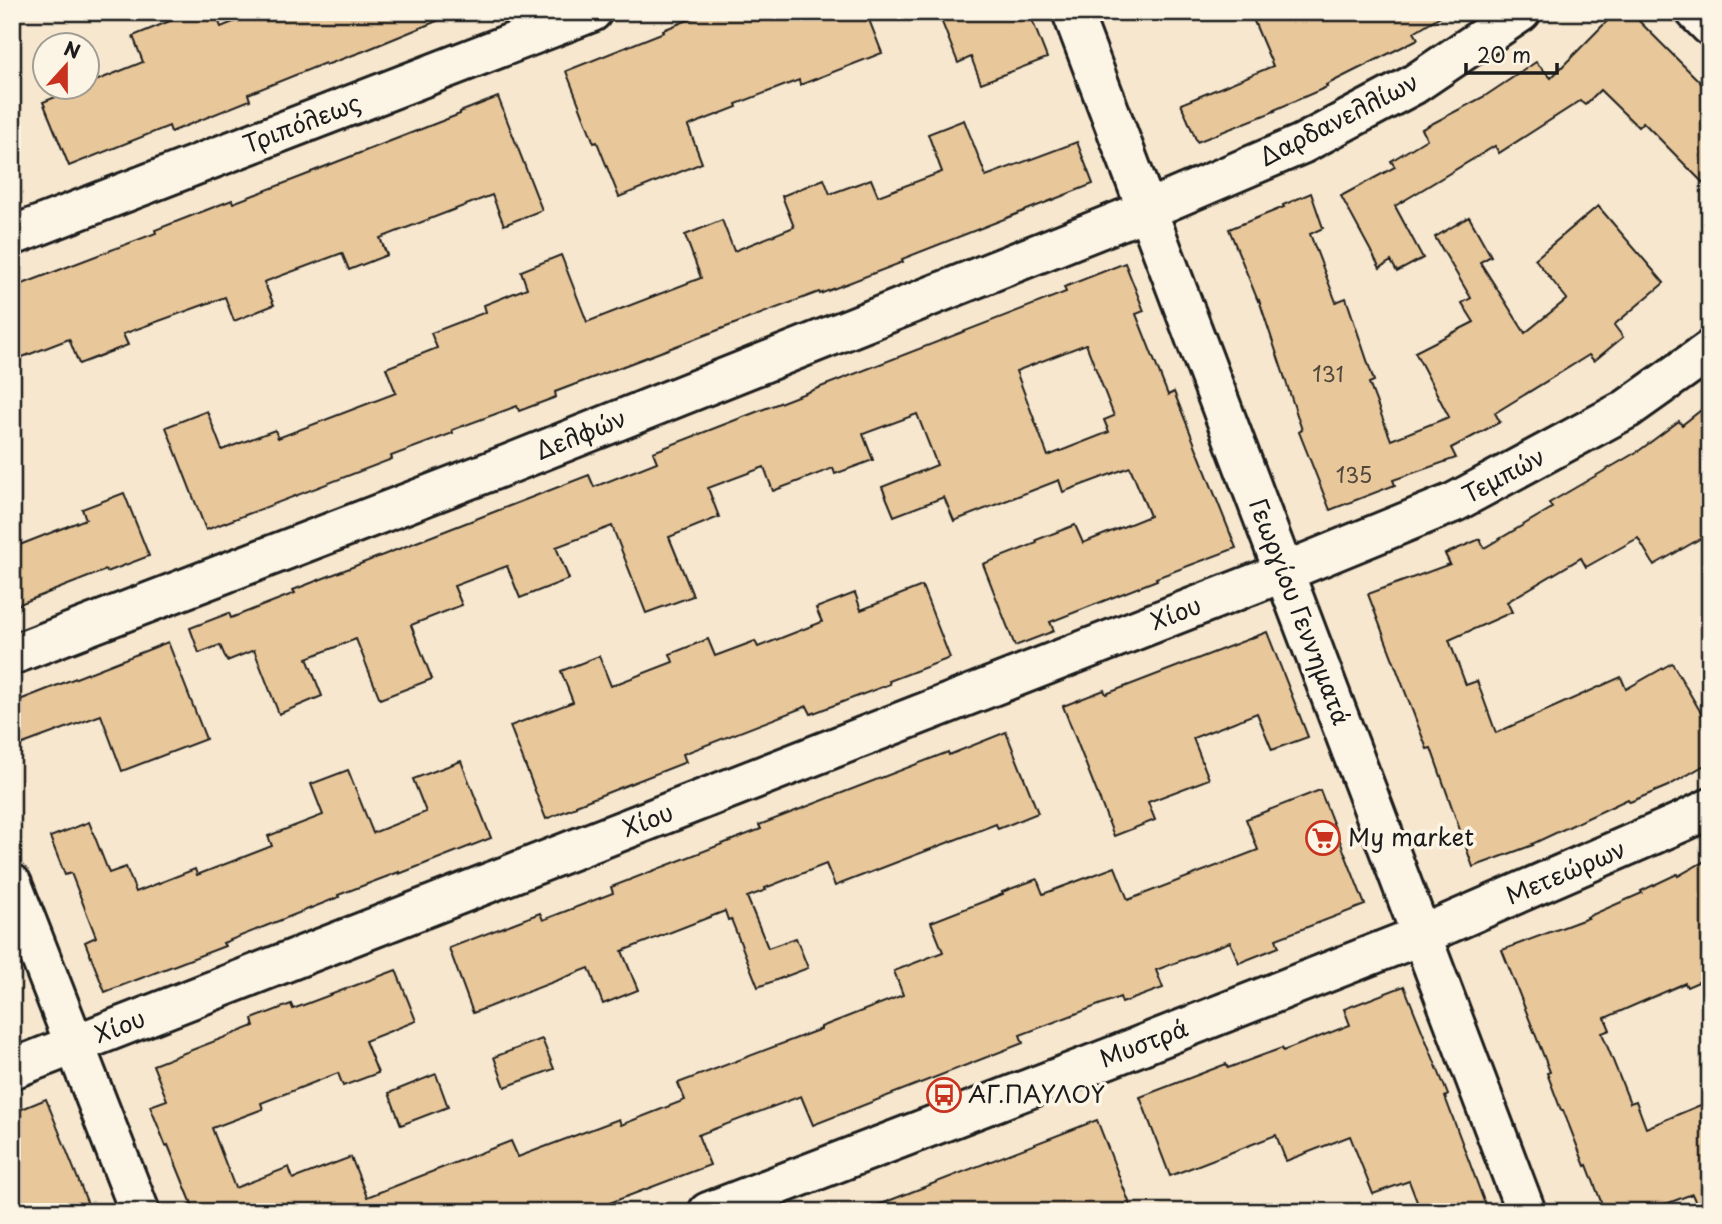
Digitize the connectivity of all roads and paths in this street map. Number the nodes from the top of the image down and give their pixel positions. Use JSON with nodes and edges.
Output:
{"nodes":[{"id":1,"x":592,"y":12,"type":"edge"},
{"id":2,"x":1072,"y":12,"type":"edge"},
{"id":3,"x":1521,"y":12,"type":"edge"},
{"id":4,"x":1696,"y":12,"type":"edge"},
{"id":5,"x":1710,"y":26,"type":"edge"},
{"id":6,"x":1147,"y":209,"type":"junction"},
{"id":7,"x":12,"y":236,"type":"edge"},
{"id":8,"x":1710,"y":350,"type":"edge"},
{"id":9,"x":1284,"y":572,"type":"junction"},
{"id":10,"x":12,"y":655,"type":"edge"},
{"id":11,"x":1710,"y":808,"type":"edge"},
{"id":12,"x":12,"y":884,"type":"edge"},
{"id":13,"x":1422,"y":935,"type":"junction"},
{"id":14,"x":75,"y":1044,"type":"junction"},
{"id":15,"x":12,"y":1069,"type":"edge"},
{"id":16,"x":140,"y":1212,"type":"edge"},
{"id":17,"x":708,"y":1212,"type":"edge"},
{"id":18,"x":1526,"y":1212,"type":"edge"}],
"edges":[{"from":1,"to":7,"type":"street","name":"Τριπόλεως"},
{"from":2,"to":6,"type":"street","name":"Γεωργίου Γεννηματά"},
{"from":3,"to":6,"type":"street","name":"Δαρδανελλίων"},
{"from":4,"to":5,"type":"street"},
{"from":6,"to":9,"type":"street","name":"Γεωργίου Γεννηματά"},
{"from":6,"to":10,"type":"street","name":"Δελφών"},
{"from":8,"to":9,"type":"street","name":"Τεμπών"},
{"from":9,"to":13,"type":"street","name":"Γεωργίου Γεννηματά"},
{"from":9,"to":14,"type":"street","name":"Χίου"},
{"from":11,"to":13,"type":"street","name":"Μετεώρων"},
{"from":12,"to":14,"type":"street"},
{"from":13,"to":17,"type":"street","name":"Μυστρά"},
{"from":13,"to":18,"type":"street","name":"Γεωργίου Γεννηματά"},
{"from":14,"to":15,"type":"street","name":"Χίου"},
{"from":14,"to":16,"type":"street"}]}
